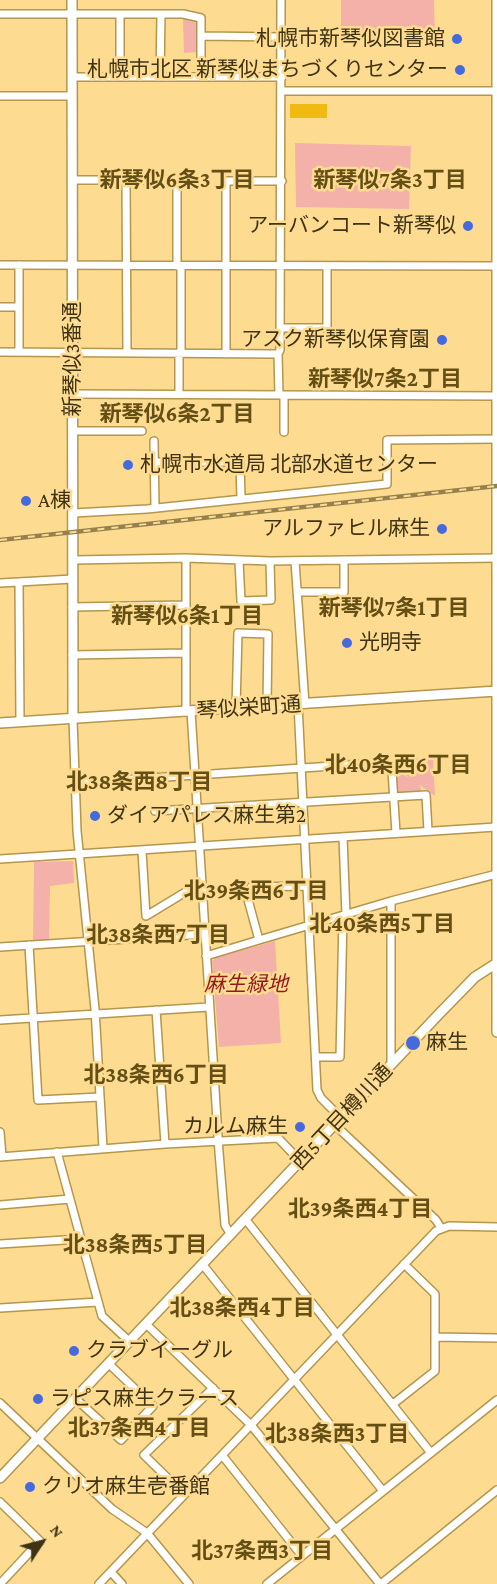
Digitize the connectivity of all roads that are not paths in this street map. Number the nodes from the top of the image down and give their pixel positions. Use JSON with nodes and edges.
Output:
{"nodes":[{"id":1,"x":72,"y":0,"type":"edge"},
{"id":2,"x":281,"y":0,"type":"edge"},
{"id":3,"x":497,"y":0,"type":"edge"},
{"id":4,"x":0,"y":14,"type":"edge"},
{"id":5,"x":72,"y":15,"type":"junction"},
{"id":6,"x":120,"y":15,"type":"junction"},
{"id":7,"x":161,"y":15,"type":"junction"},
{"id":8,"x":497,"y":16,"type":"edge"},
{"id":9,"x":202,"y":36,"type":"junction"},
{"id":10,"x":281,"y":37,"type":"junction"},
{"id":11,"x":72,"y":77,"type":"junction"},
{"id":12,"x":120,"y":77,"type":"junction"},
{"id":13,"x":160,"y":77,"type":"junction"},
{"id":14,"x":201,"y":77,"type":"junction"},
{"id":15,"x":282,"y":77,"type":"junction"},
{"id":16,"x":282,"y":91,"type":"junction"},
{"id":17,"x":496,"y":91,"type":"edge"},
{"id":18,"x":0,"y":96,"type":"edge"},
{"id":19,"x":72,"y":96,"type":"junction"},
{"id":20,"x":497,"y":98,"type":"edge"},
{"id":21,"x":73,"y":180,"type":"junction"},
{"id":22,"x":126,"y":180,"type":"junction"},
{"id":23,"x":282,"y":181,"type":"junction"},
{"id":24,"x":0,"y":265,"type":"edge"},
{"id":25,"x":19,"y":265,"type":"junction"},
{"id":26,"x":73,"y":266,"type":"junction"},
{"id":27,"x":127,"y":266,"type":"junction"},
{"id":28,"x":179,"y":266,"type":"junction"},
{"id":29,"x":226,"y":266,"type":"junction"},
{"id":30,"x":282,"y":266,"type":"junction"},
{"id":31,"x":497,"y":266,"type":"edge"},
{"id":32,"x":327,"y":267,"type":"junction"},
{"id":33,"x":0,"y":307,"type":"edge"},
{"id":34,"x":20,"y":307,"type":"junction"},
{"id":35,"x":497,"y":313,"type":"edge"},
{"id":36,"x":281,"y":328,"type":"junction"},
{"id":37,"x":0,"y":351,"type":"edge"},
{"id":38,"x":19,"y":351,"type":"junction"},
{"id":39,"x":74,"y":353,"type":"junction"},
{"id":40,"x":127,"y":353,"type":"junction"},
{"id":41,"x":180,"y":353,"type":"junction"},
{"id":42,"x":226,"y":354,"type":"junction"},
{"id":43,"x":278,"y":354,"type":"junction"},
{"id":44,"x":74,"y":394,"type":"junction"},
{"id":45,"x":179,"y":394,"type":"junction"},
{"id":46,"x":281,"y":396,"type":"junction"},
{"id":47,"x":497,"y":396,"type":"edge"},
{"id":48,"x":74,"y":431,"type":"junction"},
{"id":49,"x":142,"y":431,"type":"dead end"},
{"id":50,"x":284,"y":432,"type":"dead end"},
{"id":51,"x":496,"y":439,"type":"edge"},
{"id":52,"x":154,"y":441,"type":"dead end"},
{"id":53,"x":155,"y":462,"type":"junction"},
{"id":54,"x":497,"y":472,"type":"edge"},
{"id":55,"x":241,"y":499,"type":"junction"},
{"id":56,"x":155,"y":508,"type":"junction"},
{"id":57,"x":74,"y":513,"type":"junction"},
{"id":58,"x":186,"y":558,"type":"junction"},
{"id":59,"x":497,"y":558,"type":"edge"},
{"id":60,"x":74,"y":560,"type":"junction"},
{"id":61,"x":345,"y":560,"type":"junction"},
{"id":62,"x":239,"y":561,"type":"junction"},
{"id":63,"x":270,"y":561,"type":"junction"},
{"id":64,"x":295,"y":561,"type":"junction"},
{"id":65,"x":74,"y":579,"type":"junction"},
{"id":66,"x":19,"y":582,"type":"junction"},
{"id":67,"x":0,"y":583,"type":"edge"},
{"id":68,"x":297,"y":592,"type":"junction"},
{"id":69,"x":185,"y":605,"type":"junction"},
{"id":70,"x":72,"y":607,"type":"junction"},
{"id":71,"x":497,"y":618,"type":"edge"},
{"id":72,"x":185,"y":653,"type":"junction"},
{"id":73,"x":72,"y":655,"type":"junction"},
{"id":74,"x":497,"y":691,"type":"edge"},
{"id":75,"x":301,"y":704,"type":"junction"},
{"id":76,"x":267,"y":706,"type":"junction"},
{"id":77,"x":236,"y":708,"type":"junction"},
{"id":78,"x":189,"y":711,"type":"junction"},
{"id":79,"x":73,"y":719,"type":"junction"},
{"id":80,"x":20,"y":722,"type":"junction"},
{"id":81,"x":0,"y":723,"type":"edge"},
{"id":82,"x":301,"y":769,"type":"junction"},
{"id":83,"x":195,"y":775,"type":"junction"},
{"id":84,"x":75,"y":783,"type":"junction"},
{"id":85,"x":394,"y":796,"type":"junction"},
{"id":86,"x":303,"y":802,"type":"junction"},
{"id":87,"x":197,"y":808,"type":"junction"},
{"id":88,"x":155,"y":811,"type":"dead end"},
{"id":89,"x":496,"y":827,"type":"edge"},
{"id":90,"x":428,"y":831,"type":"junction"},
{"id":91,"x":396,"y":833,"type":"junction"},
{"id":92,"x":343,"y":837,"type":"junction"},
{"id":93,"x":305,"y":840,"type":"junction"},
{"id":94,"x":200,"y":847,"type":"junction"},
{"id":95,"x":142,"y":851,"type":"junction"},
{"id":96,"x":497,"y":851,"type":"edge"},
{"id":97,"x":79,"y":855,"type":"junction"},
{"id":98,"x":0,"y":859,"type":"edge"},
{"id":99,"x":497,"y":874,"type":"edge"},
{"id":100,"x":202,"y":882,"type":"junction"},
{"id":101,"x":308,"y":886,"type":"junction"},
{"id":102,"x":391,"y":901,"type":"junction"},
{"id":103,"x":344,"y":915,"type":"junction"},
{"id":104,"x":309,"y":925,"type":"junction"},
{"id":105,"x":205,"y":934,"type":"junction"},
{"id":106,"x":259,"y":940,"type":"junction"},
{"id":107,"x":88,"y":942,"type":"junction"},
{"id":108,"x":29,"y":945,"type":"junction"},
{"id":109,"x":0,"y":947,"type":"edge"},
{"id":110,"x":206,"y":956,"type":"junction"},
{"id":111,"x":497,"y":964,"type":"edge"},
{"id":112,"x":209,"y":1007,"type":"junction"},
{"id":113,"x":156,"y":1010,"type":"junction"},
{"id":114,"x":95,"y":1014,"type":"junction"},
{"id":115,"x":34,"y":1018,"type":"junction"},
{"id":116,"x":0,"y":1020,"type":"edge"},
{"id":117,"x":497,"y":1032,"type":"edge"},
{"id":118,"x":316,"y":1057,"type":"junction"},
{"id":119,"x":392,"y":1065,"type":"junction"},
{"id":120,"x":100,"y":1097,"type":"junction"},
{"id":121,"x":338,"y":1122,"type":"junction"},
{"id":122,"x":0,"y":1132,"type":"edge"},
{"id":123,"x":218,"y":1140,"type":"junction"},
{"id":124,"x":165,"y":1144,"type":"junction"},
{"id":125,"x":103,"y":1148,"type":"junction"},
{"id":126,"x":57,"y":1152,"type":"junction"},
{"id":127,"x":1,"y":1156,"type":"edge"},
{"id":128,"x":301,"y":1162,"type":"junction"},
{"id":129,"x":70,"y":1199,"type":"junction"},
{"id":130,"x":0,"y":1205,"type":"edge"},
{"id":131,"x":246,"y":1220,"type":"junction"},
{"id":132,"x":497,"y":1227,"type":"edge"},
{"id":133,"x":441,"y":1228,"type":"junction"},
{"id":134,"x":231,"y":1235,"type":"junction"},
{"id":135,"x":81,"y":1239,"type":"junction"},
{"id":136,"x":0,"y":1244,"type":"edge"},
{"id":137,"x":404,"y":1264,"type":"junction"},
{"id":138,"x":203,"y":1265,"type":"junction"},
{"id":139,"x":98,"y":1302,"type":"junction"},
{"id":140,"x":0,"y":1308,"type":"edge"},
{"id":141,"x":146,"y":1324,"type":"junction"},
{"id":142,"x":338,"y":1335,"type":"junction"},
{"id":143,"x":435,"y":1337,"type":"junction"},
{"id":144,"x":497,"y":1338,"type":"edge"},
{"id":145,"x":129,"y":1342,"type":"junction"},
{"id":146,"x":108,"y":1364,"type":"junction"},
{"id":147,"x":294,"y":1380,"type":"junction"},
{"id":148,"x":213,"y":1388,"type":"junction"},
{"id":149,"x":76,"y":1399,"type":"junction"},
{"id":150,"x":497,"y":1400,"type":"edge"},
{"id":151,"x":0,"y":1403,"type":"edge"},
{"id":152,"x":393,"y":1404,"type":"junction"},
{"id":153,"x":251,"y":1425,"type":"junction"},
{"id":154,"x":38,"y":1438,"type":"junction"},
{"id":155,"x":431,"y":1453,"type":"junction"},
{"id":156,"x":222,"y":1455,"type":"junction"},
{"id":157,"x":0,"y":1479,"type":"edge"},
{"id":158,"x":497,"y":1490,"type":"edge"},
{"id":159,"x":383,"y":1491,"type":"junction"},
{"id":160,"x":184,"y":1494,"type":"junction"},
{"id":161,"x":0,"y":1502,"type":"edge"},
{"id":162,"x":335,"y":1528,"type":"junction"},
{"id":163,"x":147,"y":1533,"type":"junction"},
{"id":164,"x":302,"y":1556,"type":"junction"},
{"id":165,"x":111,"y":1572,"type":"junction"},
{"id":166,"x":0,"y":1584,"type":"edge"},
{"id":167,"x":99,"y":1584,"type":"edge"},
{"id":168,"x":122,"y":1584,"type":"edge"},
{"id":169,"x":189,"y":1584,"type":"edge"},
{"id":170,"x":267,"y":1584,"type":"edge"},
{"id":171,"x":381,"y":1584,"type":"edge"}],
"edges":[{"from":1,"to":5,"type":"street","name":"新琴似3番通"},
{"from":2,"to":10,"type":"street"},
{"from":3,"to":8,"type":"street"},
{"from":4,"to":5,"type":"street"},
{"from":5,"to":6,"type":"street"},
{"from":5,"to":11,"type":"street","name":"新琴似3番通"},
{"from":6,"to":7,"type":"street"},
{"from":6,"to":12,"type":"street"},
{"from":7,"to":9,"type":"street"},
{"from":7,"to":13,"type":"street"},
{"from":8,"to":17,"type":"street"},
{"from":9,"to":10,"type":"street"},
{"from":9,"to":14,"type":"street"},
{"from":10,"to":15,"type":"street"},
{"from":11,"to":12,"type":"street"},
{"from":11,"to":19,"type":"street","name":"新琴似3番通"},
{"from":12,"to":13,"type":"street"},
{"from":13,"to":14,"type":"street"},
{"from":14,"to":15,"type":"street"},
{"from":15,"to":16,"type":"street"},
{"from":16,"to":17,"type":"street"},
{"from":16,"to":23,"type":"street"},
{"from":17,"to":20,"type":"street"},
{"from":18,"to":19,"type":"street"},
{"from":19,"to":21,"type":"street","name":"新琴似3番通"},
{"from":20,"to":31,"type":"street"},
{"from":21,"to":22,"type":"street"},
{"from":21,"to":26,"type":"street","name":"新琴似3番通"},
{"from":22,"to":27,"type":"street"},
{"from":22,"to":28,"type":"street"},
{"from":23,"to":29,"type":"street"},
{"from":23,"to":30,"type":"street"},
{"from":24,"to":25,"type":"street"},
{"from":25,"to":26,"type":"street"},
{"from":25,"to":34,"type":"street"},
{"from":26,"to":27,"type":"street"},
{"from":26,"to":39,"type":"street","name":"新琴似3番通"},
{"from":27,"to":28,"type":"street"},
{"from":27,"to":40,"type":"street"},
{"from":28,"to":29,"type":"street"},
{"from":28,"to":41,"type":"street"},
{"from":29,"to":30,"type":"street"},
{"from":29,"to":42,"type":"street"},
{"from":30,"to":32,"type":"street"},
{"from":30,"to":36,"type":"street"},
{"from":31,"to":32,"type":"street"},
{"from":31,"to":35,"type":"street"},
{"from":32,"to":36,"type":"street"},
{"from":33,"to":34,"type":"street"},
{"from":34,"to":38,"type":"street"},
{"from":35,"to":47,"type":"street"},
{"from":36,"to":43,"type":"street"},
{"from":37,"to":38,"type":"street"},
{"from":38,"to":39,"type":"street"},
{"from":39,"to":40,"type":"street"},
{"from":39,"to":44,"type":"street","name":"新琴似3番通"},
{"from":40,"to":41,"type":"street"},
{"from":41,"to":42,"type":"street"},
{"from":41,"to":45,"type":"street"},
{"from":42,"to":43,"type":"street"},
{"from":43,"to":46,"type":"street"},
{"from":44,"to":45,"type":"street"},
{"from":44,"to":48,"type":"street","name":"新琴似3番通"},
{"from":45,"to":46,"type":"street"},
{"from":46,"to":47,"type":"street"},
{"from":46,"to":50,"type":"street"},
{"from":47,"to":51,"type":"street"},
{"from":48,"to":49,"type":"street"},
{"from":48,"to":57,"type":"street","name":"新琴似3番通"},
{"from":51,"to":54,"type":"street"},
{"from":51,"to":55,"type":"street"},
{"from":52,"to":53,"type":"street"},
{"from":53,"to":55,"type":"street"},
{"from":53,"to":56,"type":"street"},
{"from":54,"to":59,"type":"street"},
{"from":55,"to":56,"type":"street"},
{"from":56,"to":57,"type":"street"},
{"from":57,"to":60,"type":"street","name":"新琴似3番通"},
{"from":58,"to":60,"type":"street"},
{"from":58,"to":62,"type":"street"},
{"from":58,"to":69,"type":"street"},
{"from":59,"to":61,"type":"street"},
{"from":59,"to":71,"type":"street"},
{"from":60,"to":65,"type":"street","name":"新琴似3番通"},
{"from":61,"to":64,"type":"street"},
{"from":61,"to":68,"type":"street"},
{"from":62,"to":63,"type":"street"},
{"from":62,"to":63,"type":"street"},
{"from":63,"to":64,"type":"street"},
{"from":64,"to":68,"type":"street"},
{"from":65,"to":66,"type":"street"},
{"from":65,"to":70,"type":"street","name":"新琴似3番通"},
{"from":66,"to":67,"type":"street"},
{"from":66,"to":80,"type":"street"},
{"from":68,"to":75,"type":"street"},
{"from":69,"to":70,"type":"street"},
{"from":69,"to":72,"type":"street"},
{"from":70,"to":73,"type":"street","name":"新琴似3番通"},
{"from":71,"to":74,"type":"street"},
{"from":72,"to":73,"type":"street"},
{"from":72,"to":78,"type":"street"},
{"from":73,"to":79,"type":"street","name":"新琴似3番通"},
{"from":74,"to":75,"type":"street","name":"琴似栄町通"},
{"from":74,"to":89,"type":"street"},
{"from":75,"to":76,"type":"street","name":"琴似栄町通"},
{"from":75,"to":82,"type":"street"},
{"from":76,"to":77,"type":"street","name":"琴似栄町通"},
{"from":76,"to":77,"type":"street"},
{"from":77,"to":78,"type":"street","name":"琴似栄町通"},
{"from":78,"to":79,"type":"street","name":"琴似栄町通"},
{"from":78,"to":83,"type":"street"},
{"from":79,"to":80,"type":"street","name":"琴似栄町通"},
{"from":79,"to":84,"type":"street"},
{"from":80,"to":81,"type":"street","name":"琴似栄町通"},
{"from":82,"to":83,"type":"street"},
{"from":82,"to":85,"type":"street"},
{"from":82,"to":86,"type":"street"},
{"from":83,"to":84,"type":"street"},
{"from":83,"to":87,"type":"street"},
{"from":84,"to":97,"type":"street"},
{"from":85,"to":86,"type":"street"},
{"from":85,"to":90,"type":"street"},
{"from":85,"to":91,"type":"street"},
{"from":86,"to":87,"type":"street"},
{"from":86,"to":93,"type":"street"},
{"from":87,"to":88,"type":"street"},
{"from":87,"to":94,"type":"street"},
{"from":89,"to":90,"type":"street"},
{"from":89,"to":96,"type":"street"},
{"from":90,"to":91,"type":"street"},
{"from":91,"to":92,"type":"street"},
{"from":92,"to":93,"type":"street"},
{"from":92,"to":103,"type":"street"},
{"from":93,"to":94,"type":"street"},
{"from":93,"to":101,"type":"street"},
{"from":94,"to":95,"type":"street"},
{"from":94,"to":100,"type":"street"},
{"from":95,"to":97,"type":"street"},
{"from":95,"to":100,"type":"street"},
{"from":96,"to":99,"type":"street"},
{"from":97,"to":98,"type":"street"},
{"from":97,"to":107,"type":"street"},
{"from":99,"to":102,"type":"street"},
{"from":99,"to":111,"type":"street"},
{"from":100,"to":105,"type":"street"},
{"from":101,"to":104,"type":"street"},
{"from":101,"to":106,"type":"street"},
{"from":102,"to":103,"type":"street"},
{"from":102,"to":119,"type":"street"},
{"from":103,"to":104,"type":"street"},
{"from":103,"to":118,"type":"street"},
{"from":104,"to":106,"type":"street"},
{"from":104,"to":118,"type":"street"},
{"from":105,"to":107,"type":"street"},
{"from":105,"to":110,"type":"street"},
{"from":106,"to":110,"type":"street"},
{"from":107,"to":108,"type":"street"},
{"from":107,"to":114,"type":"street"},
{"from":108,"to":109,"type":"street"},
{"from":108,"to":115,"type":"street"},
{"from":110,"to":112,"type":"street"},
{"from":111,"to":117,"type":"street"},
{"from":111,"to":119,"type":"street","name":"西5丁目樽川通"},
{"from":112,"to":113,"type":"street"},
{"from":112,"to":123,"type":"street"},
{"from":113,"to":114,"type":"street"},
{"from":113,"to":124,"type":"street"},
{"from":114,"to":115,"type":"street"},
{"from":114,"to":120,"type":"street"},
{"from":115,"to":116,"type":"street"},
{"from":115,"to":120,"type":"street"},
{"from":118,"to":121,"type":"street"},
{"from":119,"to":121,"type":"street","name":"西5丁目樽川通"},
{"from":120,"to":125,"type":"street"},
{"from":121,"to":128,"type":"street","name":"西5丁目樽川通"},
{"from":121,"to":133,"type":"street"},
{"from":122,"to":127,"type":"street"},
{"from":123,"to":124,"type":"street"},
{"from":123,"to":128,"type":"street"},
{"from":123,"to":134,"type":"street"},
{"from":124,"to":125,"type":"street"},
{"from":125,"to":126,"type":"street"},
{"from":126,"to":127,"type":"street"},
{"from":126,"to":129,"type":"street"},
{"from":128,"to":131,"type":"street","name":"西5丁目樽川通"},
{"from":129,"to":130,"type":"street"},
{"from":129,"to":135,"type":"street"},
{"from":131,"to":134,"type":"street","name":"西5丁目樽川通"},
{"from":131,"to":142,"type":"street"},
{"from":132,"to":133,"type":"street"},
{"from":133,"to":137,"type":"street"},
{"from":134,"to":138,"type":"street","name":"西5丁目樽川通"},
{"from":135,"to":136,"type":"street"},
{"from":135,"to":139,"type":"street"},
{"from":137,"to":142,"type":"street"},
{"from":137,"to":143,"type":"street"},
{"from":138,"to":141,"type":"street","name":"西5丁目樽川通"},
{"from":138,"to":147,"type":"street"},
{"from":139,"to":140,"type":"street"},
{"from":139,"to":145,"type":"street"},
{"from":141,"to":145,"type":"street","name":"西5丁目樽川通"},
{"from":141,"to":148,"type":"street"},
{"from":142,"to":147,"type":"street"},
{"from":142,"to":152,"type":"street"},
{"from":143,"to":144,"type":"street"},
{"from":143,"to":152,"type":"street"},
{"from":145,"to":146,"type":"street","name":"西5丁目樽川通"},
{"from":146,"to":149,"type":"street","name":"西5丁目樽川通"},
{"from":146,"to":149,"type":"street"},
{"from":147,"to":153,"type":"street"},
{"from":147,"to":159,"type":"street"},
{"from":148,"to":153,"type":"street"},
{"from":148,"to":160,"type":"street"},
{"from":149,"to":154,"type":"street","name":"西5丁目樽川通"},
{"from":150,"to":155,"type":"street"},
{"from":151,"to":154,"type":"street"},
{"from":152,"to":155,"type":"street"},
{"from":153,"to":156,"type":"street"},
{"from":153,"to":162,"type":"street"},
{"from":154,"to":157,"type":"street","name":"西5丁目樽川通"},
{"from":154,"to":163,"type":"street"},
{"from":155,"to":159,"type":"street"},
{"from":156,"to":160,"type":"street"},
{"from":156,"to":164,"type":"street"},
{"from":158,"to":171,"type":"street"},
{"from":159,"to":162,"type":"street"},
{"from":160,"to":163,"type":"street"},
{"from":161,"to":166,"type":"street"},
{"from":162,"to":164,"type":"street"},
{"from":162,"to":171,"type":"street"},
{"from":163,"to":165,"type":"street"},
{"from":163,"to":169,"type":"street"},
{"from":164,"to":170,"type":"street"},
{"from":165,"to":167,"type":"street"},
{"from":165,"to":168,"type":"street"}]}
